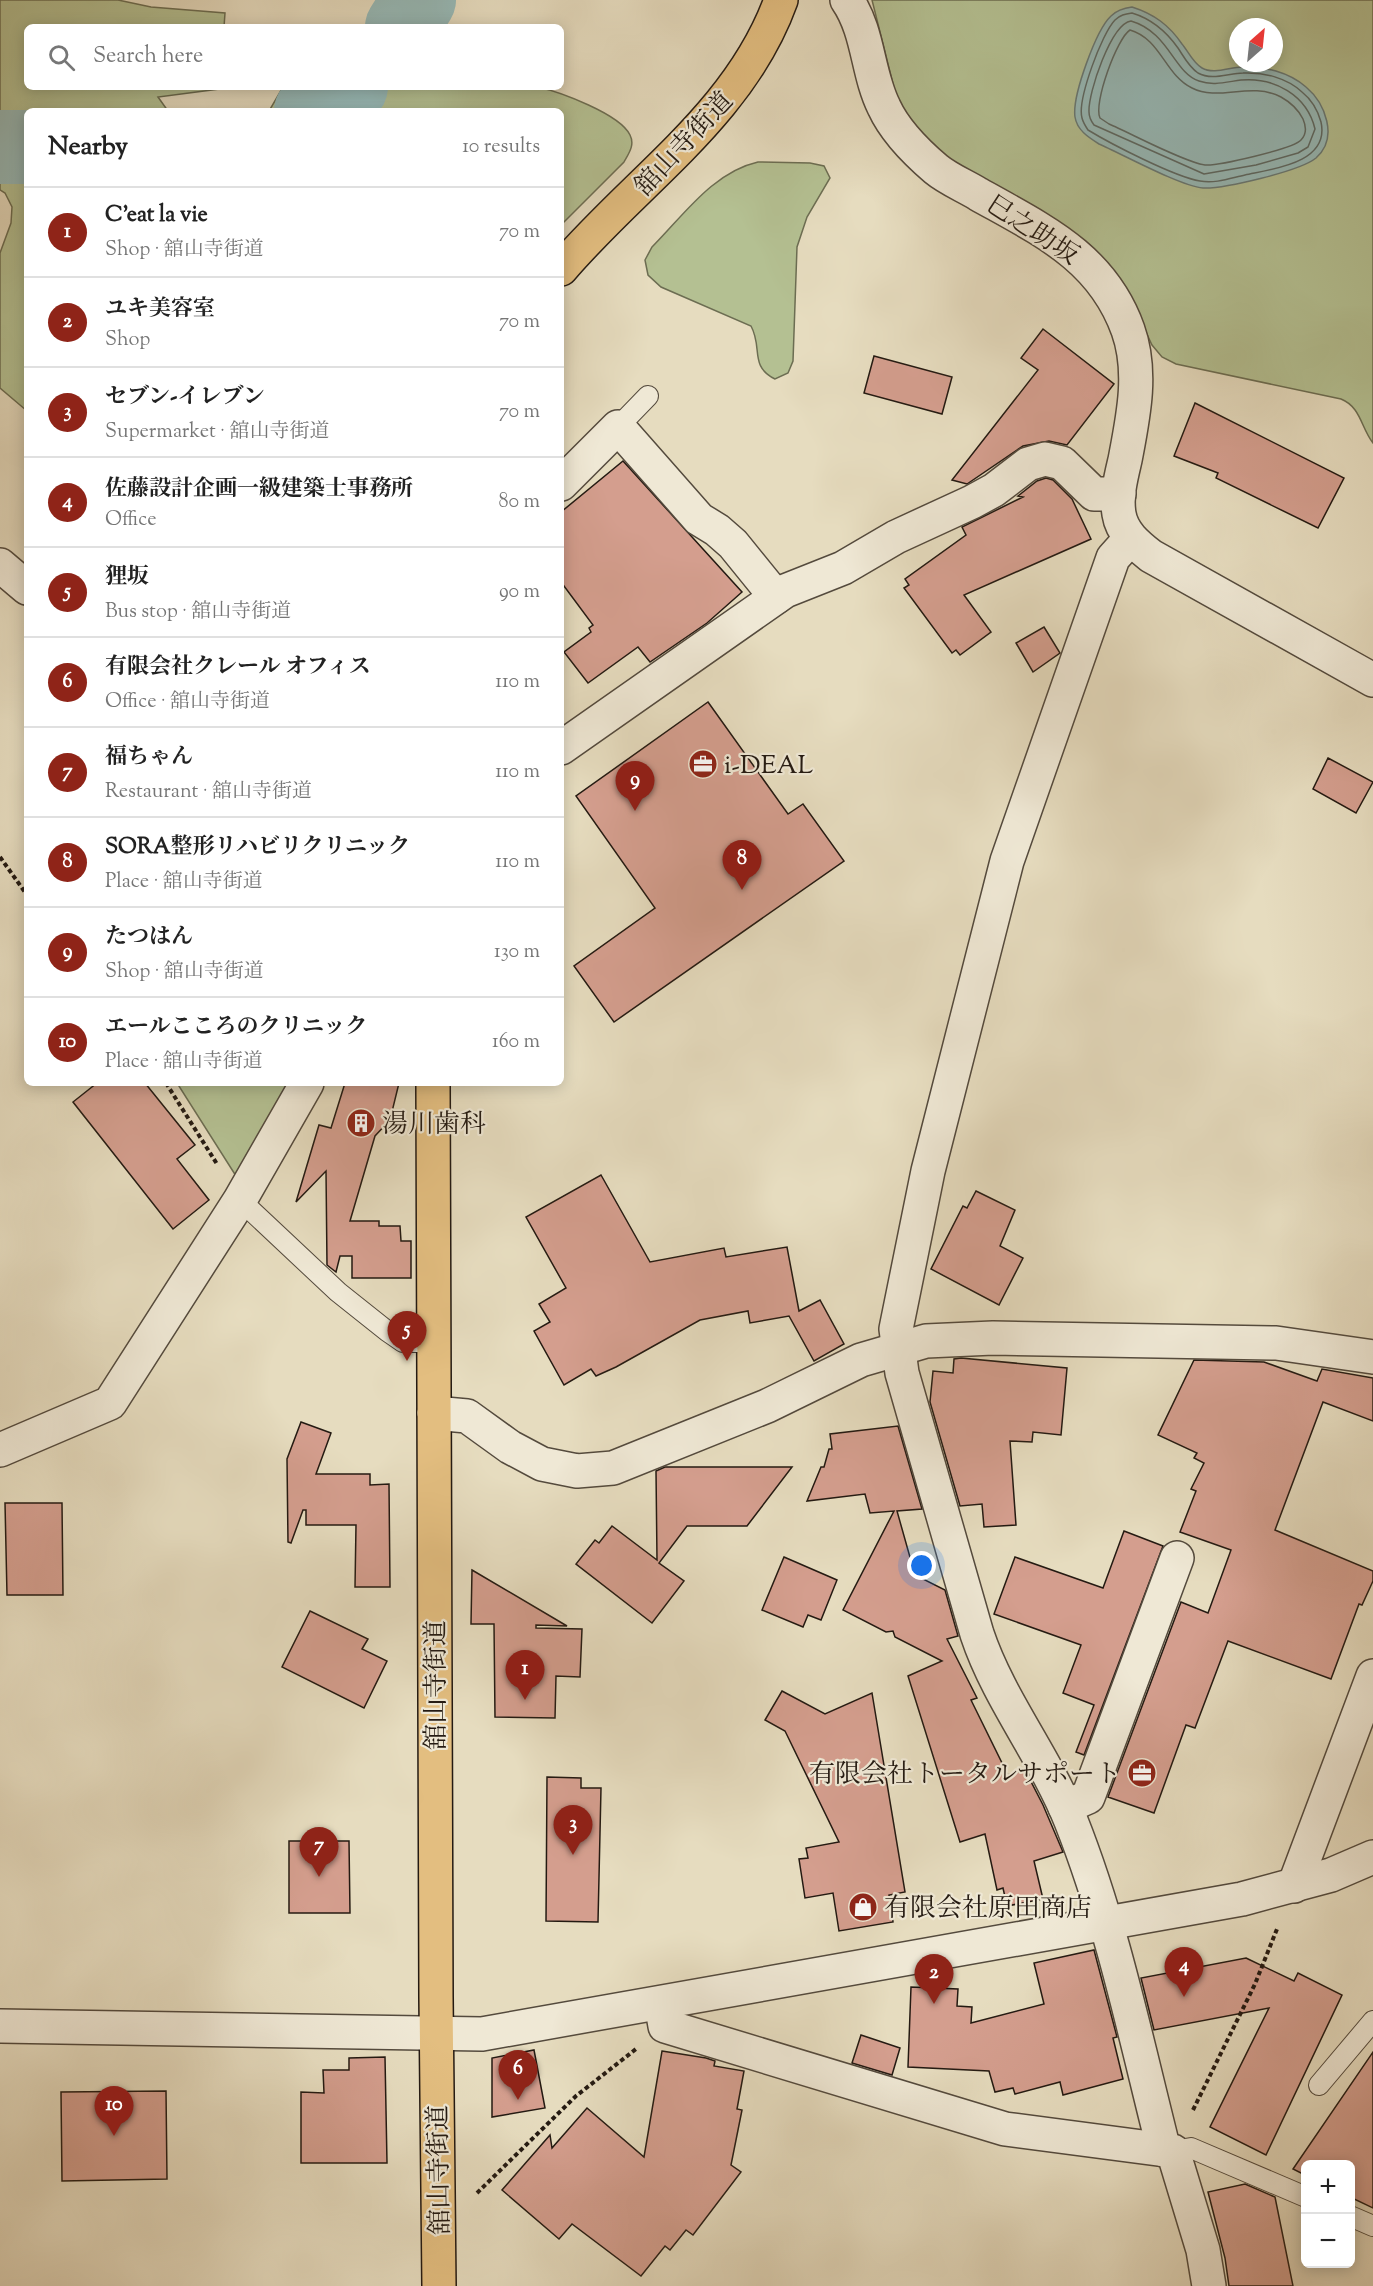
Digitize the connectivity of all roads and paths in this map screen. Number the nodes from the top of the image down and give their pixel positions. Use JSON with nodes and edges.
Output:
{"nodes":[{"id":1,"x":781,"y":0,"type":"edge"},
{"id":2,"x":847,"y":0,"type":"edge"},
{"id":3,"x":564,"y":266,"type":"edge"},
{"id":4,"x":648,"y":396,"type":"dead end"},
{"id":5,"x":618,"y":427,"type":"junction"},
{"id":6,"x":564,"y":481,"type":"edge"},
{"id":7,"x":1119,"y":494,"type":"junction"},
{"id":8,"x":1130,"y":539,"type":"junction"},
{"id":9,"x":0,"y":566,"type":"edge"},
{"id":10,"x":24,"y":586,"type":"edge"},
{"id":11,"x":776,"y":597,"type":"junction"},
{"id":12,"x":1373,"y":680,"type":"edge"},
{"id":13,"x":564,"y":746,"type":"edge"},
{"id":14,"x":0,"y":857,"type":"edge"},
{"id":15,"x":24,"y":892,"type":"edge"},
{"id":16,"x":168,"y":1086,"type":"edge"},
{"id":17,"x":306,"y":1086,"type":"edge"},
{"id":18,"x":433,"y":1086,"type":"edge"},
{"id":19,"x":240,"y":1200,"type":"junction"},
{"id":20,"x":434,"y":1342,"type":"junction"},
{"id":21,"x":899,"y":1347,"type":"junction"},
{"id":22,"x":1373,"y":1357,"type":"edge"},
{"id":23,"x":434,"y":1413,"type":"junction"},
{"id":24,"x":0,"y":1450,"type":"edge"},
{"id":25,"x":1177,"y":1558,"type":"dead end"},
{"id":26,"x":1373,"y":1676,"type":"edge"},
{"id":27,"x":1065,"y":1807,"type":"junction"},
{"id":28,"x":1373,"y":1857,"type":"edge"},
{"id":29,"x":1294,"y":1886,"type":"junction"},
{"id":30,"x":1108,"y":1924,"type":"junction"},
{"id":31,"x":663,"y":2014,"type":"junction"},
{"id":32,"x":1373,"y":2021,"type":"edge"},
{"id":33,"x":0,"y":2026,"type":"edge"},
{"id":34,"x":436,"y":2033,"type":"junction"},
{"id":35,"x":1319,"y":2085,"type":"dead end"},
{"id":36,"x":1168,"y":2151,"type":"junction"},
{"id":37,"x":475,"y":2194,"type":"dead end"},
{"id":38,"x":1301,"y":2195,"type":"edge"},
{"id":39,"x":1355,"y":2218,"type":"edge"},
{"id":40,"x":1373,"y":2226,"type":"edge"},
{"id":41,"x":439,"y":2286,"type":"edge"},
{"id":42,"x":1209,"y":2286,"type":"edge"}],
"edges":[{"from":1,"to":3,"type":"main road","name":"舘山寺街道"},
{"from":2,"to":7,"type":"street","name":"巳之助坂"},
{"from":4,"to":5,"type":"lane"},
{"from":5,"to":6,"type":"street"},
{"from":5,"to":11,"type":"street"},
{"from":7,"to":8,"type":"street","name":"巳之助坂"},
{"from":7,"to":11,"type":"street"},
{"from":8,"to":12,"type":"street"},
{"from":8,"to":21,"type":"street"},
{"from":9,"to":10,"type":"street"},
{"from":11,"to":13,"type":"street"},
{"from":14,"to":15,"type":"path"},
{"from":16,"to":19,"type":"path"},
{"from":17,"to":19,"type":"street"},
{"from":18,"to":20,"type":"main road","name":"舘山寺街道"},
{"from":19,"to":20,"type":"lane"},
{"from":19,"to":24,"type":"street"},
{"from":20,"to":23,"type":"main road","name":"舘山寺街道"},
{"from":21,"to":22,"type":"street"},
{"from":21,"to":23,"type":"street"},
{"from":21,"to":27,"type":"street"},
{"from":23,"to":34,"type":"main road","name":"舘山寺街道"},
{"from":25,"to":27,"type":"street"},
{"from":26,"to":29,"type":"street"},
{"from":27,"to":30,"type":"street"},
{"from":28,"to":29,"type":"street"},
{"from":29,"to":30,"type":"street"},
{"from":29,"to":36,"type":"path"},
{"from":30,"to":31,"type":"street"},
{"from":30,"to":36,"type":"street"},
{"from":31,"to":34,"type":"street"},
{"from":31,"to":36,"type":"street"},
{"from":31,"to":37,"type":"path"},
{"from":32,"to":35,"type":"lane"},
{"from":33,"to":34,"type":"street"},
{"from":34,"to":41,"type":"main road","name":"舘山寺街道"},
{"from":36,"to":38,"type":"lane"},
{"from":36,"to":42,"type":"street"},
{"from":39,"to":40,"type":"lane"}]}
